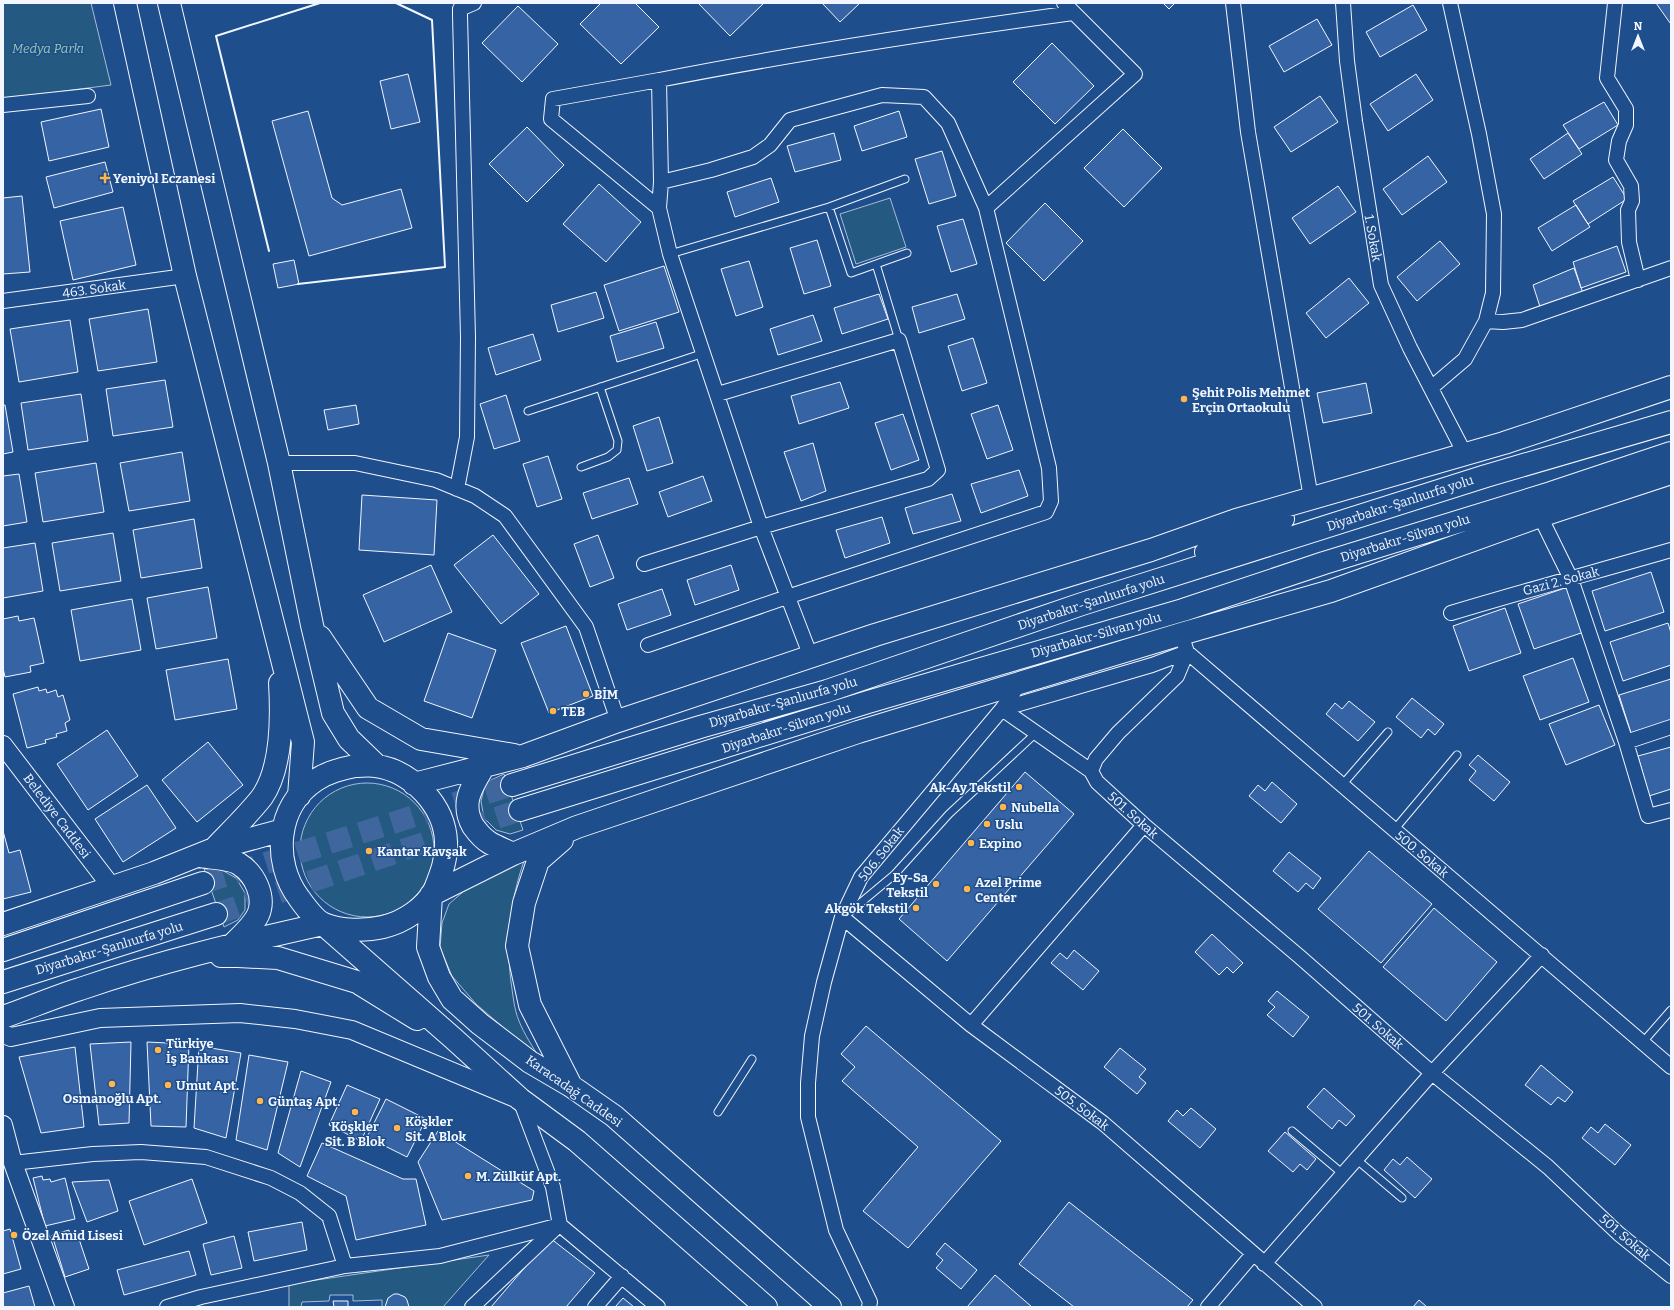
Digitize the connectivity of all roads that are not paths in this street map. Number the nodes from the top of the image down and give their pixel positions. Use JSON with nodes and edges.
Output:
{"nodes":[{"id":1,"x":125,"y":3,"type":"edge"},
{"id":2,"x":169,"y":3,"type":"edge"},
{"id":3,"x":474,"y":3,"type":"edge"},
{"id":4,"x":1232,"y":3,"type":"edge"},
{"id":5,"x":1343,"y":3,"type":"edge"},
{"id":6,"x":1450,"y":3,"type":"edge"},
{"id":7,"x":1615,"y":3,"type":"edge"},
{"id":8,"x":1068,"y":8,"type":"edge"},
{"id":9,"x":659,"y":80,"type":"junction"},
{"id":10,"x":88,"y":96,"type":"dead end"},
{"id":11,"x":3,"y":105,"type":"edge"},
{"id":12,"x":905,"y":180,"type":"dead end"},
{"id":13,"x":661,"y":182,"type":"junction"},
{"id":14,"x":829,"y":207,"type":"junction"},
{"id":15,"x":659,"y":208,"type":"junction"},
{"id":16,"x":986,"y":208,"type":"junction"},
{"id":17,"x":907,"y":253,"type":"dead end"},
{"id":18,"x":670,"y":254,"type":"junction"},
{"id":19,"x":876,"y":264,"type":"junction"},
{"id":20,"x":1671,"y":268,"type":"edge"},
{"id":21,"x":186,"y":276,"type":"junction"},
{"id":22,"x":1638,"y":280,"type":"junction"},
{"id":23,"x":3,"y":301,"type":"edge"},
{"id":24,"x":1486,"y":321,"type":"junction"},
{"id":25,"x":899,"y":340,"type":"junction"},
{"id":26,"x":704,"y":353,"type":"junction"},
{"id":27,"x":600,"y":387,"type":"junction"},
{"id":28,"x":1671,"y":387,"type":"edge"},
{"id":29,"x":1431,"y":388,"type":"junction"},
{"id":30,"x":718,"y":394,"type":"junction"},
{"id":31,"x":528,"y":411,"type":"dead end"},
{"id":32,"x":1671,"y":422,"type":"edge"},
{"id":33,"x":1671,"y":453,"type":"edge"},
{"id":34,"x":1465,"y":454,"type":"junction"},
{"id":35,"x":279,"y":463,"type":"junction"},
{"id":36,"x":581,"y":467,"type":"dead end"},
{"id":37,"x":1671,"y":473,"type":"edge"},
{"id":38,"x":1376,"y":479,"type":"junction"},
{"id":39,"x":457,"y":489,"type":"junction"},
{"id":40,"x":1311,"y":498,"type":"junction"},
{"id":41,"x":1540,"y":516,"type":"junction"},
{"id":42,"x":761,"y":527,"type":"junction"},
{"id":43,"x":1671,"y":550,"type":"edge"},
{"id":44,"x":1443,"y":551,"type":"junction"},
{"id":45,"x":644,"y":564,"type":"dead end"},
{"id":46,"x":1571,"y":579,"type":"junction"},
{"id":47,"x":787,"y":597,"type":"junction"},
{"id":48,"x":1082,"y":604,"type":"junction"},
{"id":49,"x":1183,"y":610,"type":"junction"},
{"id":50,"x":1451,"y":613,"type":"dead end"},
{"id":51,"x":312,"y":625,"type":"junction"},
{"id":52,"x":1184,"y":643,"type":"junction"},
{"id":53,"x":279,"y":644,"type":"junction"},
{"id":54,"x":648,"y":645,"type":"dead end"},
{"id":55,"x":811,"y":657,"type":"junction"},
{"id":56,"x":1020,"y":683,"type":"junction"},
{"id":57,"x":1002,"y":709,"type":"junction"},
{"id":58,"x":618,"y":721,"type":"junction"},
{"id":59,"x":1671,"y":727,"type":"edge"},
{"id":60,"x":1388,"y":732,"type":"dead end"},
{"id":61,"x":1036,"y":733,"type":"junction"},
{"id":62,"x":1626,"y":742,"type":"junction"},
{"id":63,"x":3,"y":745,"type":"edge"},
{"id":64,"x":1457,"y":755,"type":"dead end"},
{"id":65,"x":523,"y":756,"type":"junction"},
{"id":66,"x":377,"y":766,"type":"junction"},
{"id":67,"x":484,"y":766,"type":"junction"},
{"id":68,"x":1091,"y":771,"type":"junction"},
{"id":69,"x":414,"y":784,"type":"junction"},
{"id":70,"x":512,"y":785,"type":"tunnel mouth"},
{"id":71,"x":1342,"y":785,"type":"junction"},
{"id":72,"x":299,"y":796,"type":"junction"},
{"id":73,"x":520,"y":810,"type":"tunnel mouth"},
{"id":74,"x":1671,"y":810,"type":"edge"},
{"id":75,"x":1144,"y":825,"type":"junction"},
{"id":76,"x":576,"y":827,"type":"junction"},
{"id":77,"x":283,"y":830,"type":"junction"},
{"id":78,"x":1394,"y":830,"type":"junction"},
{"id":79,"x":205,"y":852,"type":"junction"},
{"id":80,"x":513,"y":854,"type":"junction"},
{"id":81,"x":203,"y":883,"type":"tunnel mouth"},
{"id":82,"x":111,"y":886,"type":"junction"},
{"id":83,"x":431,"y":895,"type":"junction"},
{"id":84,"x":216,"y":914,"type":"tunnel mouth"},
{"id":85,"x":842,"y":917,"type":"junction"},
{"id":86,"x":3,"y":924,"type":"edge"},
{"id":87,"x":322,"y":924,"type":"junction"},
{"id":88,"x":231,"y":946,"type":"junction"},
{"id":89,"x":3,"y":950,"type":"edge"},
{"id":90,"x":1542,"y":955,"type":"junction"},
{"id":91,"x":184,"y":958,"type":"junction"},
{"id":92,"x":3,"y":982,"type":"edge"},
{"id":93,"x":1671,"y":1010,"type":"edge"},
{"id":94,"x":3,"y":1017,"type":"edge"},
{"id":95,"x":971,"y":1025,"type":"junction"},
{"id":96,"x":3,"y":1034,"type":"edge"},
{"id":97,"x":454,"y":1039,"type":"junction"},
{"id":98,"x":1643,"y":1042,"type":"junction"},
{"id":99,"x":752,"y":1059,"type":"dead end"},
{"id":100,"x":1671,"y":1067,"type":"edge"},
{"id":101,"x":1432,"y":1073,"type":"junction"},
{"id":102,"x":571,"y":1086,"type":"junction"},
{"id":103,"x":520,"y":1100,"type":"junction"},
{"id":104,"x":718,"y":1112,"type":"dead end"},
{"id":105,"x":3,"y":1125,"type":"edge"},
{"id":106,"x":1292,"y":1131,"type":"dead end"},
{"id":107,"x":1356,"y":1159,"type":"junction"},
{"id":108,"x":13,"y":1164,"type":"junction"},
{"id":109,"x":1343,"y":1174,"type":"junction"},
{"id":110,"x":1402,"y":1198,"type":"dead end"},
{"id":111,"x":560,"y":1224,"type":"junction"},
{"id":112,"x":1253,"y":1254,"type":"junction"},
{"id":113,"x":1264,"y":1264,"type":"junction"},
{"id":114,"x":345,"y":1266,"type":"junction"},
{"id":115,"x":622,"y":1276,"type":"junction"},
{"id":116,"x":1671,"y":1276,"type":"edge"},
{"id":117,"x":65,"y":1307,"type":"edge"},
{"id":118,"x":167,"y":1307,"type":"edge"},
{"id":119,"x":472,"y":1307,"type":"edge"},
{"id":120,"x":595,"y":1307,"type":"edge"},
{"id":121,"x":658,"y":1307,"type":"edge"},
{"id":122,"x":766,"y":1307,"type":"edge"},
{"id":123,"x":830,"y":1307,"type":"edge"},
{"id":124,"x":869,"y":1307,"type":"edge"},
{"id":125,"x":1208,"y":1307,"type":"edge"},
{"id":126,"x":1315,"y":1307,"type":"edge"}],
"edges":[{"from":1,"to":21,"type":"highway"},
{"from":2,"to":35,"type":"highway"},
{"from":3,"to":39,"type":"street"},
{"from":4,"to":40,"type":"street"},
{"from":5,"to":29,"type":"street","name":"1. Sokak"},
{"from":6,"to":24,"type":"street"},
{"from":7,"to":22,"type":"street"},
{"from":8,"to":9,"type":"street"},
{"from":8,"to":16,"type":"street"},
{"from":9,"to":13,"type":"street"},
{"from":9,"to":15,"type":"street"},
{"from":10,"to":11,"type":"street"},
{"from":12,"to":14,"type":"lane"},
{"from":13,"to":15,"type":"street"},
{"from":13,"to":16,"type":"street"},
{"from":14,"to":18,"type":"lane"},
{"from":14,"to":19,"type":"lane"},
{"from":15,"to":18,"type":"street"},
{"from":16,"to":47,"type":"street"},
{"from":17,"to":19,"type":"lane"},
{"from":18,"to":26,"type":"street"},
{"from":19,"to":25,"type":"lane"},
{"from":20,"to":22,"type":"street"},
{"from":21,"to":23,"type":"street","name":"463. Sokak"},
{"from":21,"to":53,"type":"highway"},
{"from":22,"to":24,"type":"street"},
{"from":24,"to":29,"type":"street"},
{"from":25,"to":30,"type":"street"},
{"from":25,"to":42,"type":"street"},
{"from":26,"to":27,"type":"lane"},
{"from":26,"to":30,"type":"street"},
{"from":27,"to":31,"type":"lane"},
{"from":27,"to":36,"type":"lane"},
{"from":28,"to":34,"type":"highway"},
{"from":29,"to":34,"type":"street","name":"1. Sokak"},
{"from":30,"to":42,"type":"street"},
{"from":32,"to":48,"type":"highway","name":"Diyarbakır-Şanlıurfa yolu"},
{"from":33,"to":49,"type":"highway","name":"Diyarbakır-Silvan yolu"},
{"from":34,"to":38,"type":"highway"},
{"from":35,"to":39,"type":"street"},
{"from":35,"to":51,"type":"highway"},
{"from":37,"to":41,"type":"highway"},
{"from":38,"to":40,"type":"highway"},
{"from":38,"to":48,"type":"highway"},
{"from":39,"to":58,"type":"street"},
{"from":40,"to":55,"type":"highway"},
{"from":41,"to":44,"type":"highway"},
{"from":41,"to":46,"type":"street"},
{"from":42,"to":45,"type":"street"},
{"from":42,"to":47,"type":"street"},
{"from":43,"to":46,"type":"street","name":"Gazi 2. Sokak"},
{"from":44,"to":49,"type":"highway"},
{"from":44,"to":52,"type":"highway"},
{"from":46,"to":50,"type":"street","name":"Gazi 2. Sokak"},
{"from":46,"to":62,"type":"street"},
{"from":47,"to":54,"type":"street"},
{"from":47,"to":55,"type":"street"},
{"from":48,"to":70,"type":"highway","name":"Diyarbakır-Şanlıurfa yolu"},
{"from":49,"to":73,"type":"highway","name":"Diyarbakır-Silvan yolu"},
{"from":51,"to":65,"type":"highway"},
{"from":51,"to":66,"type":"highway"},
{"from":52,"to":56,"type":"highway"},
{"from":52,"to":57,"type":"street"},
{"from":52,"to":68,"type":"street"},
{"from":52,"to":71,"type":"street","name":"500. Sokak"},
{"from":53,"to":72,"type":"highway"},
{"from":53,"to":79,"type":"highway"},
{"from":55,"to":58,"type":"highway"},
{"from":56,"to":57,"type":"street","name":"506. Sokak"},
{"from":56,"to":76,"type":"highway"},
{"from":57,"to":61,"type":"street","name":"501. Sokak"},
{"from":57,"to":85,"type":"street","name":"506. Sokak"},
{"from":58,"to":65,"type":"highway"},
{"from":59,"to":62,"type":"street"},
{"from":60,"to":71,"type":"lane"},
{"from":61,"to":68,"type":"street","name":"501. Sokak"},
{"from":61,"to":85,"type":"lane"},
{"from":62,"to":74,"type":"street"},
{"from":63,"to":82,"type":"street","name":"Belediye Caddesi"},
{"from":64,"to":78,"type":"lane"},
{"from":65,"to":67,"type":"highway"},
{"from":66,"to":69,"type":"highway"},
{"from":66,"to":72,"type":"highway"},
{"from":67,"to":69,"type":"highway"},
{"from":67,"to":80,"type":"highway"},
{"from":68,"to":75,"type":"street","name":"501. Sokak"},
{"from":69,"to":83,"type":"highway"},
{"from":71,"to":78,"type":"street","name":"500. Sokak"},
{"from":72,"to":77,"type":"highway"},
{"from":75,"to":95,"type":"street"},
{"from":75,"to":101,"type":"street","name":"501. Sokak"},
{"from":76,"to":80,"type":"highway"},
{"from":76,"to":102,"type":"highway"},
{"from":77,"to":79,"type":"highway"},
{"from":77,"to":87,"type":"highway"},
{"from":78,"to":90,"type":"street","name":"500. Sokak"},
{"from":79,"to":82,"type":"highway"},
{"from":79,"to":88,"type":"highway"},
{"from":80,"to":83,"type":"highway"},
{"from":81,"to":89,"type":"highway"},
{"from":82,"to":86,"type":"highway"},
{"from":83,"to":87,"type":"highway"},
{"from":83,"to":102,"type":"highway","name":"Karacadağ Caddesi"},
{"from":84,"to":92,"type":"highway","name":"Diyarbakır-Şanlıurfa yolu"},
{"from":85,"to":95,"type":"street","name":"505. Sokak"},
{"from":85,"to":124,"type":"street","name":"506. Sokak"},
{"from":87,"to":88,"type":"highway"},
{"from":87,"to":97,"type":"highway"},
{"from":88,"to":91,"type":"highway"},
{"from":90,"to":98,"type":"street","name":"500. Sokak"},
{"from":90,"to":101,"type":"street"},
{"from":91,"to":94,"type":"highway"},
{"from":91,"to":97,"type":"highway"},
{"from":93,"to":98,"type":"lane"},
{"from":95,"to":112,"type":"street","name":"505. Sokak"},
{"from":96,"to":103,"type":"street"},
{"from":97,"to":103,"type":"highway"},
{"from":98,"to":100,"type":"street","name":"500. Sokak"},
{"from":99,"to":104,"type":"lane"},
{"from":101,"to":107,"type":"street"},
{"from":101,"to":116,"type":"street","name":"501. Sokak"},
{"from":102,"to":123,"type":"highway","name":"Karacadağ Caddesi"},
{"from":103,"to":111,"type":"street"},
{"from":103,"to":122,"type":"highway"},
{"from":105,"to":108,"type":"street"},
{"from":106,"to":109,"type":"lane"},
{"from":107,"to":109,"type":"street"},
{"from":107,"to":110,"type":"lane"},
{"from":108,"to":114,"type":"street"},
{"from":108,"to":117,"type":"street"},
{"from":109,"to":113,"type":"street"},
{"from":111,"to":114,"type":"street"},
{"from":111,"to":115,"type":"street"},
{"from":111,"to":119,"type":"street"},
{"from":112,"to":113,"type":"street","name":"505. Sokak"},
{"from":112,"to":125,"type":"street"},
{"from":113,"to":126,"type":"street","name":"505. Sokak"},
{"from":114,"to":118,"type":"street"},
{"from":115,"to":120,"type":"street"},
{"from":115,"to":121,"type":"street"}]}
